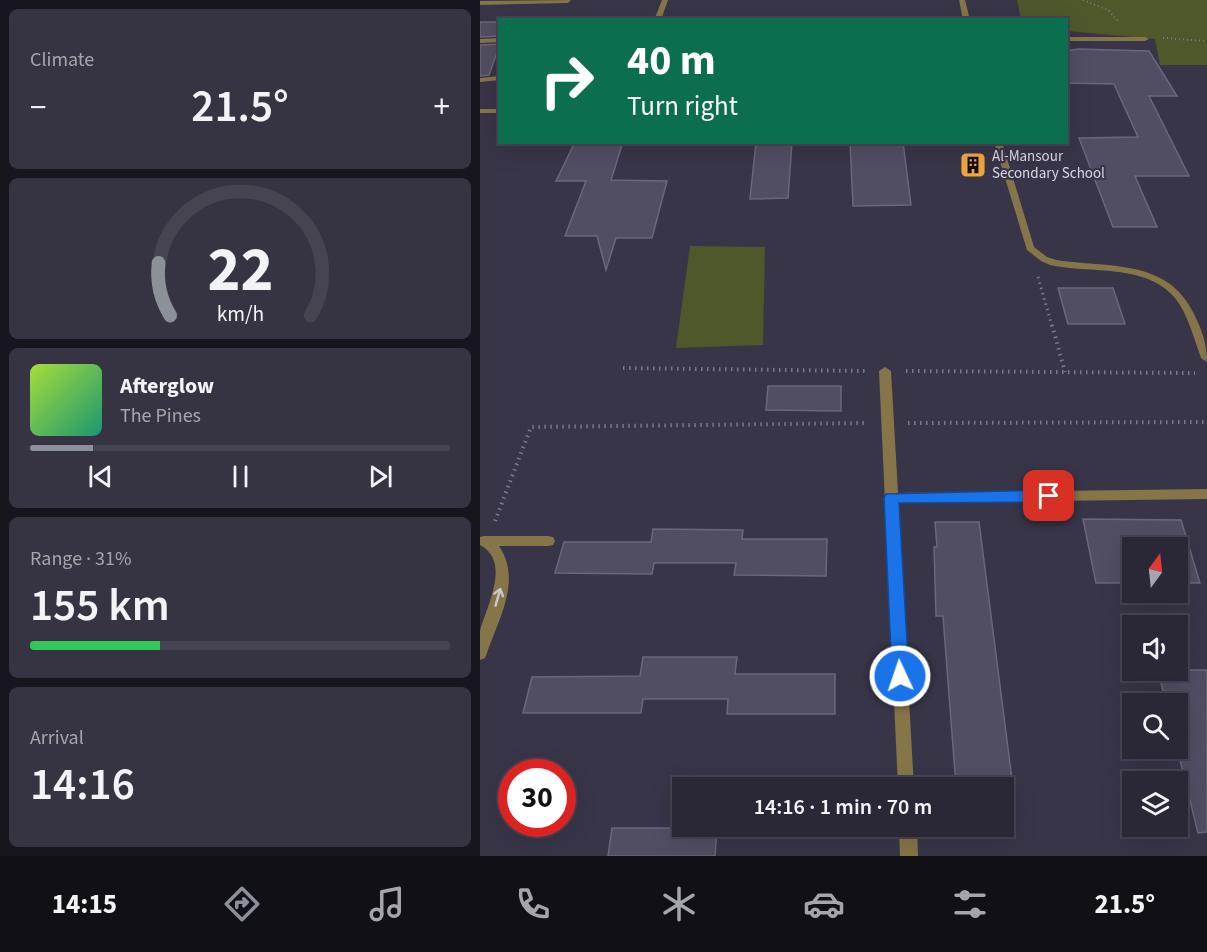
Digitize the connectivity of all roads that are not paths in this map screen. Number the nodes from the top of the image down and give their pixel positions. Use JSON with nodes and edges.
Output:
{"nodes":[{"id":1,"x":666,"y":0,"type":"edge"},
{"id":2,"x":962,"y":0,"type":"edge"},
{"id":3,"x":568,"y":1,"type":"edge"},
{"id":4,"x":480,"y":3,"type":"edge"},
{"id":5,"x":658,"y":18,"type":"edge"},
{"id":6,"x":966,"y":18,"type":"edge"},
{"id":7,"x":1068,"y":39,"type":"edge"},
{"id":8,"x":1145,"y":39,"type":"dead end"},
{"id":9,"x":498,"y":40,"type":"edge"},
{"id":10,"x":480,"y":41,"type":"edge"},
{"id":11,"x":498,"y":78,"type":"edge"},
{"id":12,"x":480,"y":80,"type":"edge"},
{"id":13,"x":480,"y":111,"type":"edge"},
{"id":14,"x":498,"y":111,"type":"edge"},
{"id":15,"x":999,"y":144,"type":"edge"},
{"id":16,"x":1207,"y":358,"type":"edge"},
{"id":17,"x":885,"y":371,"type":"road end"},
{"id":18,"x":1207,"y":494,"type":"edge"},
{"id":19,"x":891,"y":498,"type":"junction"},
{"id":20,"x":484,"y":541,"type":"edge"},
{"id":21,"x":548,"y":542,"type":"dead end"},
{"id":22,"x":480,"y":653,"type":"edge"},
{"id":23,"x":905,"y":777,"type":"edge"},
{"id":24,"x":908,"y":837,"type":"edge"},
{"id":25,"x":909,"y":856,"type":"edge"}],
"edges":[{"from":1,"to":5,"type":"street"},
{"from":2,"to":6,"type":"street"},
{"from":3,"to":4,"type":"street"},
{"from":7,"to":8,"type":"street"},
{"from":9,"to":10,"type":"street"},
{"from":11,"to":12,"type":"street"},
{"from":13,"to":14,"type":"street"},
{"from":15,"to":16,"type":"street"},
{"from":17,"to":19,"type":"street"},
{"from":18,"to":19,"type":"street"},
{"from":19,"to":23,"type":"street"},
{"from":20,"to":21,"type":"street"},
{"from":22,"to":20,"type":"street","one_way":true},
{"from":24,"to":25,"type":"street"}]}
